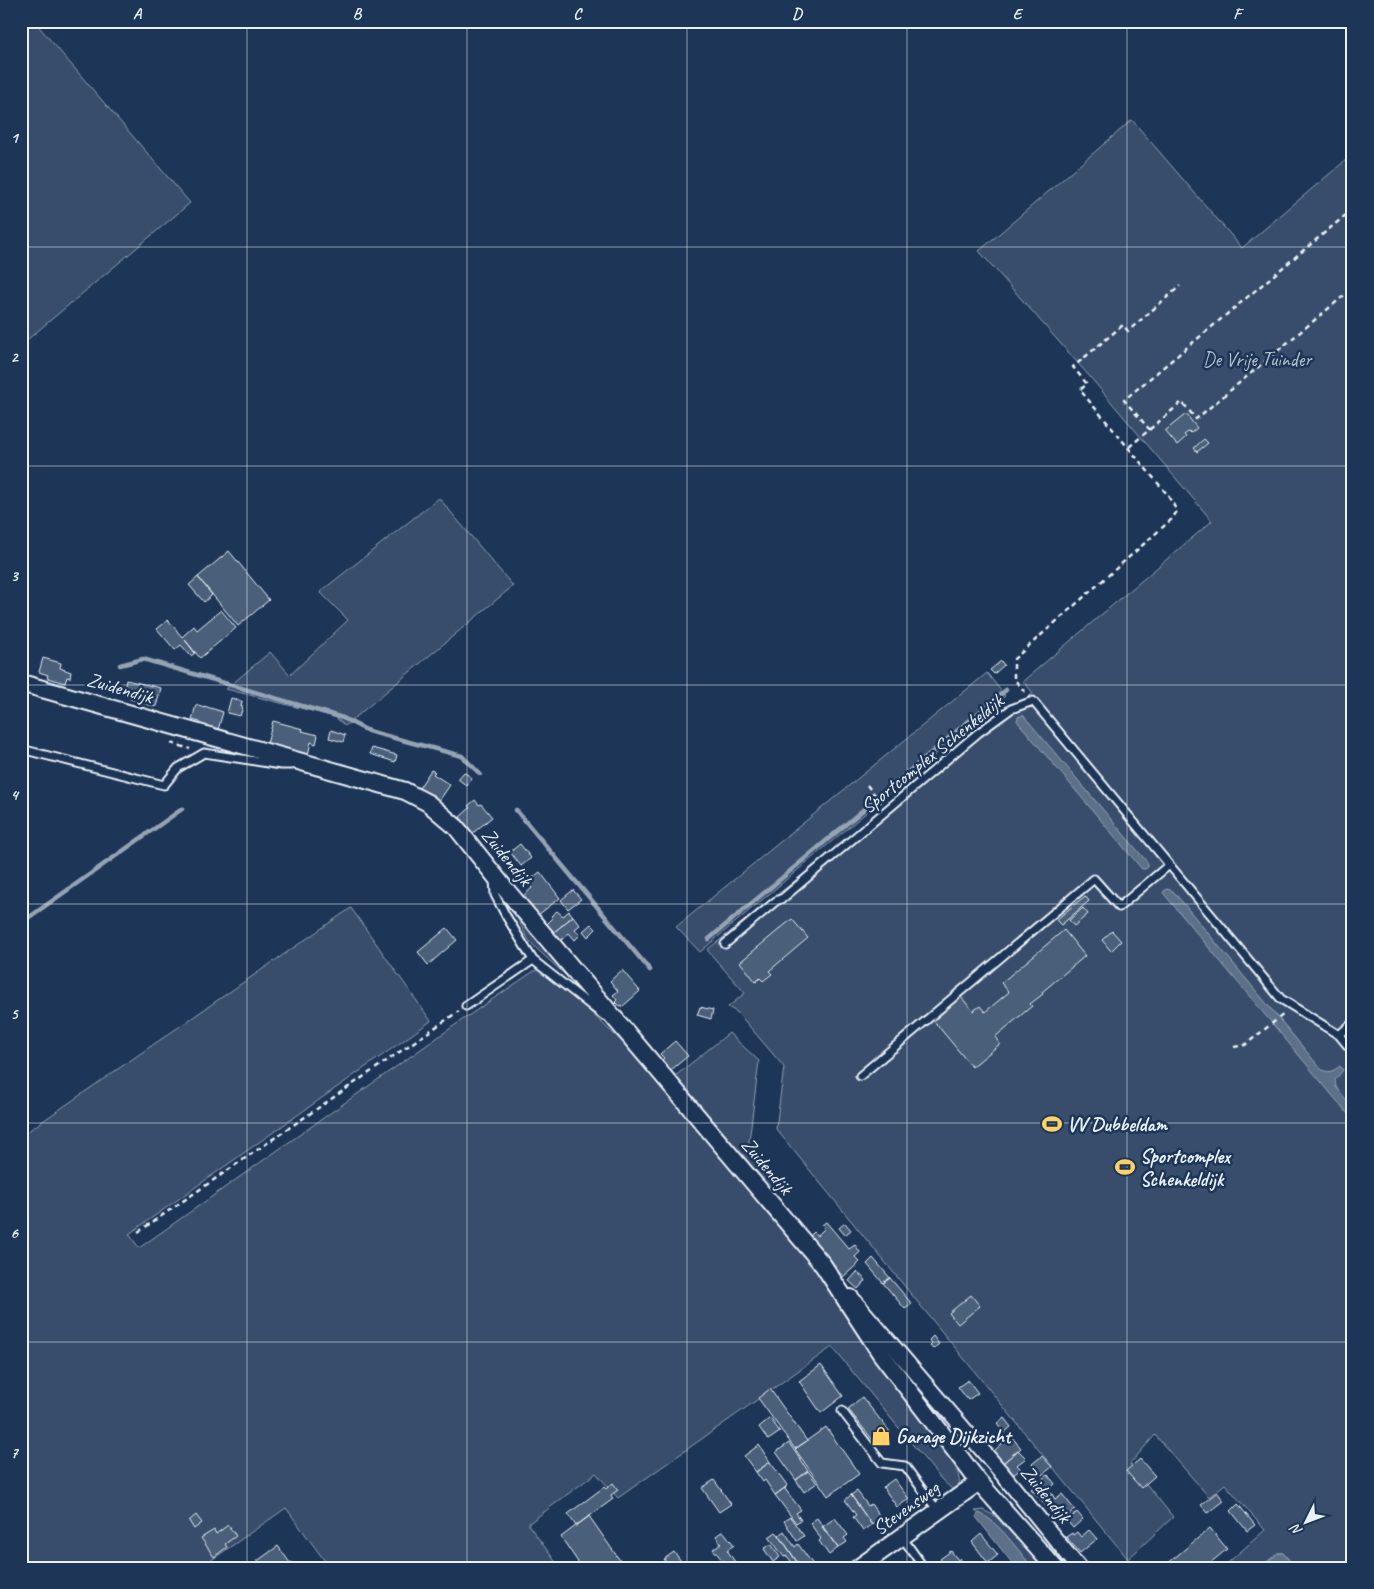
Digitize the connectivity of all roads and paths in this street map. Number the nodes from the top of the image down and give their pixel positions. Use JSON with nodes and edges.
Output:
{"nodes":[{"id":1,"x":1353,"y":209,"type":"edge"},
{"id":2,"x":1180,"y":286,"type":"dead end"},
{"id":3,"x":1353,"y":288,"type":"edge"},
{"id":4,"x":1150,"y":430,"type":"junction"},
{"id":5,"x":1129,"y":447,"type":"junction"},
{"id":6,"x":21,"y":683,"type":"edge"},
{"id":7,"x":1033,"y":701,"type":"junction"},
{"id":8,"x":21,"y":749,"type":"edge"},
{"id":9,"x":312,"y":764,"type":"junction"},
{"id":10,"x":867,"y":786,"type":"dead end"},
{"id":11,"x":887,"y":810,"type":"junction"},
{"id":12,"x":1169,"y":866,"type":"junction"},
{"id":13,"x":493,"y":874,"type":"junction"},
{"id":14,"x":725,"y":944,"type":"dead end"},
{"id":15,"x":533,"y":960,"type":"junction"},
{"id":16,"x":466,"y":1006,"type":"joint"},
{"id":17,"x":1282,"y":1014,"type":"dead end"},
{"id":18,"x":1353,"y":1023,"type":"edge"},
{"id":19,"x":628,"y":1035,"type":"junction"},
{"id":20,"x":1339,"y":1035,"type":"junction"},
{"id":21,"x":1234,"y":1047,"type":"dead end"},
{"id":22,"x":1353,"y":1052,"type":"edge"},
{"id":23,"x":860,"y":1076,"type":"dead end"},
{"id":24,"x":138,"y":1232,"type":"dead end"},
{"id":25,"x":824,"y":1265,"type":"junction"},
{"id":26,"x":842,"y":1411,"type":"dead end"},
{"id":27,"x":979,"y":1482,"type":"junction"},
{"id":28,"x":938,"y":1511,"type":"junction"},
{"id":29,"x":902,"y":1537,"type":"junction"},
{"id":30,"x":858,"y":1568,"type":"edge"},
{"id":31,"x":924,"y":1568,"type":"edge"},
{"id":32,"x":1055,"y":1568,"type":"edge"},
{"id":33,"x":1079,"y":1568,"type":"edge"}],
"edges":[{"from":1,"to":4,"type":"path"},
{"from":2,"to":5,"type":"path"},
{"from":3,"to":4,"type":"path"},
{"from":4,"to":5,"type":"path"},
{"from":5,"to":7,"type":"path"},
{"from":6,"to":9,"type":"street","name":"Zuidendijk"},
{"from":7,"to":11,"type":"lane","name":"Sportcomplex Schenkeldijk"},
{"from":7,"to":12,"type":"lane","name":"Sportcomplex Schenkeldijk"},
{"from":8,"to":9,"type":"lane"},
{"from":9,"to":13,"type":"street","name":"Zuidendijk"},
{"from":10,"to":11,"type":"path"},
{"from":11,"to":14,"type":"lane","name":"Sportcomplex Schenkeldijk"},
{"from":12,"to":20,"type":"lane","name":"Sportcomplex Schenkeldijk"},
{"from":12,"to":23,"type":"lane"},
{"from":13,"to":15,"type":"lane"},
{"from":13,"to":19,"type":"street","name":"Zuidendijk"},
{"from":15,"to":16,"type":"lane"},
{"from":15,"to":19,"type":"lane"},
{"from":16,"to":24,"type":"path"},
{"from":17,"to":21,"type":"path"},
{"from":18,"to":20,"type":"lane"},
{"from":19,"to":25,"type":"street","name":"Zuidendijk"},
{"from":20,"to":22,"type":"lane","name":"Sportcomplex Schenkeldijk"},
{"from":25,"to":27,"type":"street","name":"Zuidendijk"},
{"from":25,"to":33,"type":"street","name":"Zuidendijk"},
{"from":26,"to":28,"type":"lane"},
{"from":27,"to":28,"type":"street","name":"Stevensweg"},
{"from":27,"to":32,"type":"street","name":"Zuidendijk"},
{"from":28,"to":29,"type":"street","name":"Stevensweg"},
{"from":29,"to":30,"type":"street","name":"Stevensweg"},
{"from":29,"to":31,"type":"lane"}]}
